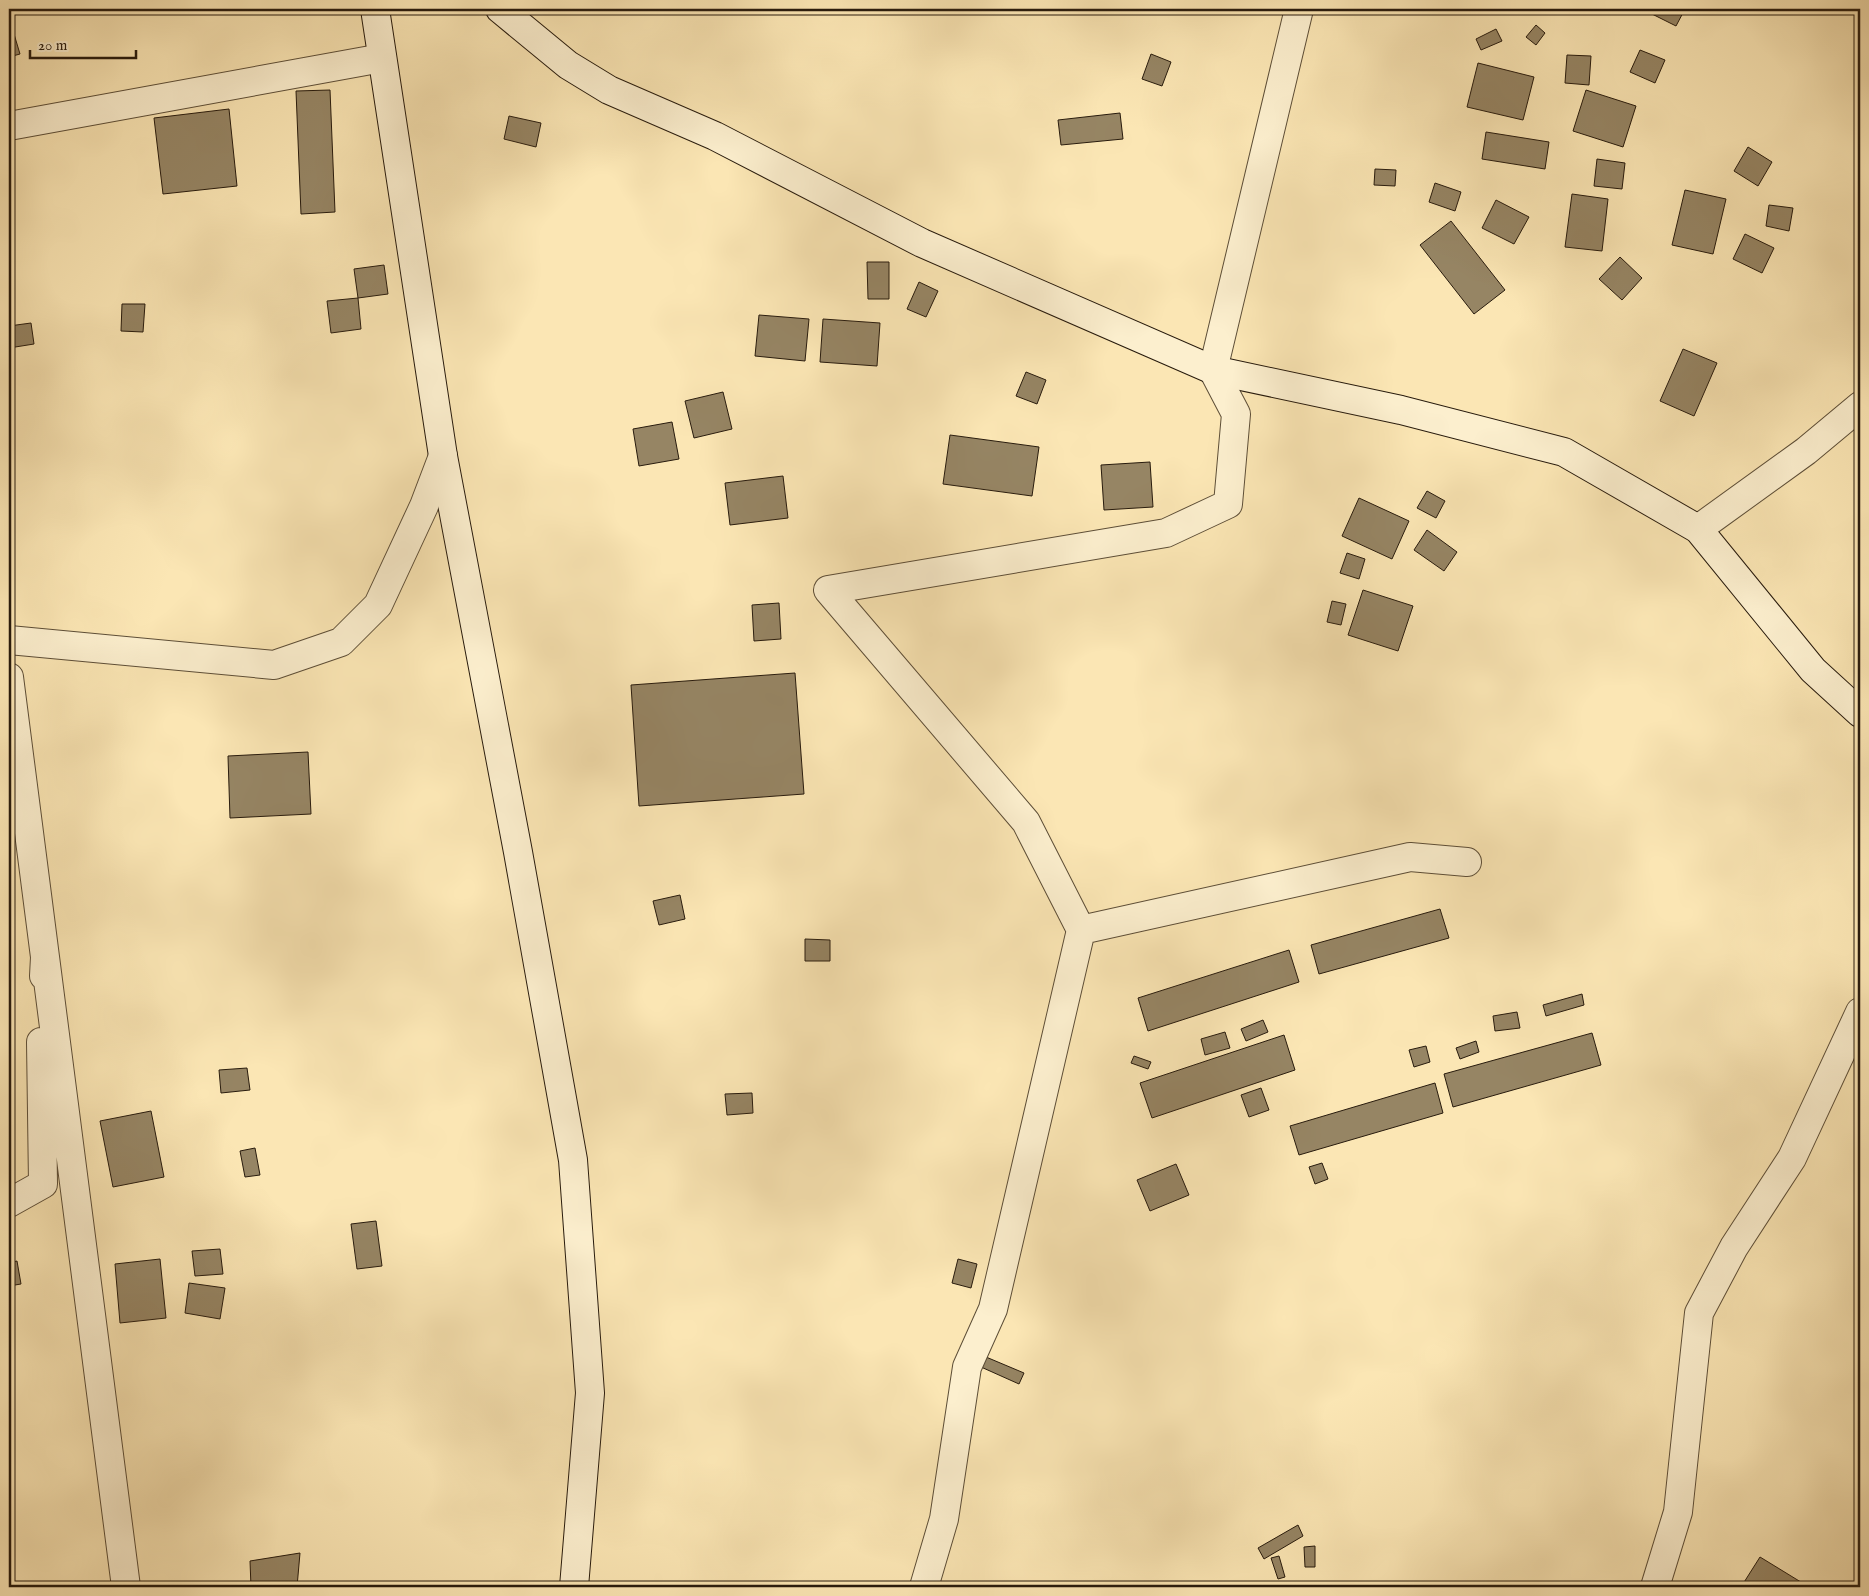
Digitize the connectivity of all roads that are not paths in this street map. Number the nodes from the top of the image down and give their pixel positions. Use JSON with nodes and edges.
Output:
{"nodes":[{"id":1,"x":375,"y":9,"type":"edge"},
{"id":2,"x":500,"y":9,"type":"edge"},
{"id":3,"x":1299,"y":9,"type":"edge"},
{"id":4,"x":382,"y":58,"type":"junction"},
{"id":5,"x":9,"y":126,"type":"edge"},
{"id":6,"x":1213,"y":370,"type":"junction"},
{"id":7,"x":1860,"y":406,"type":"edge"},
{"id":8,"x":443,"y":456,"type":"junction"},
{"id":9,"x":1698,"y":529,"type":"junction"},
{"id":10,"x":9,"y":640,"type":"edge"},
{"id":11,"x":9,"y":677,"type":"edge"},
{"id":12,"x":1860,"y":713,"type":"edge"},
{"id":13,"x":1467,"y":862,"type":"dead end"},
{"id":14,"x":1081,"y":930,"type":"junction"},
{"id":15,"x":45,"y":957,"type":"junction"},
{"id":16,"x":1860,"y":1012,"type":"edge"},
{"id":17,"x":9,"y":1203,"type":"edge"},
{"id":18,"x":126,"y":1587,"type":"edge"},
{"id":19,"x":574,"y":1587,"type":"edge"},
{"id":20,"x":924,"y":1587,"type":"edge"},
{"id":21,"x":1655,"y":1587,"type":"edge"}],
"edges":[{"from":1,"to":4,"type":"street"},
{"from":2,"to":6,"type":"street"},
{"from":3,"to":6,"type":"street"},
{"from":4,"to":5,"type":"street"},
{"from":4,"to":8,"type":"street"},
{"from":6,"to":9,"type":"street"},
{"from":6,"to":14,"type":"street"},
{"from":7,"to":9,"type":"street"},
{"from":8,"to":10,"type":"street"},
{"from":8,"to":19,"type":"street"},
{"from":9,"to":12,"type":"street"},
{"from":11,"to":15,"type":"street"},
{"from":13,"to":14,"type":"street"},
{"from":14,"to":20,"type":"street"},
{"from":15,"to":17,"type":"street"},
{"from":15,"to":18,"type":"street"},
{"from":16,"to":21,"type":"street"}]}
